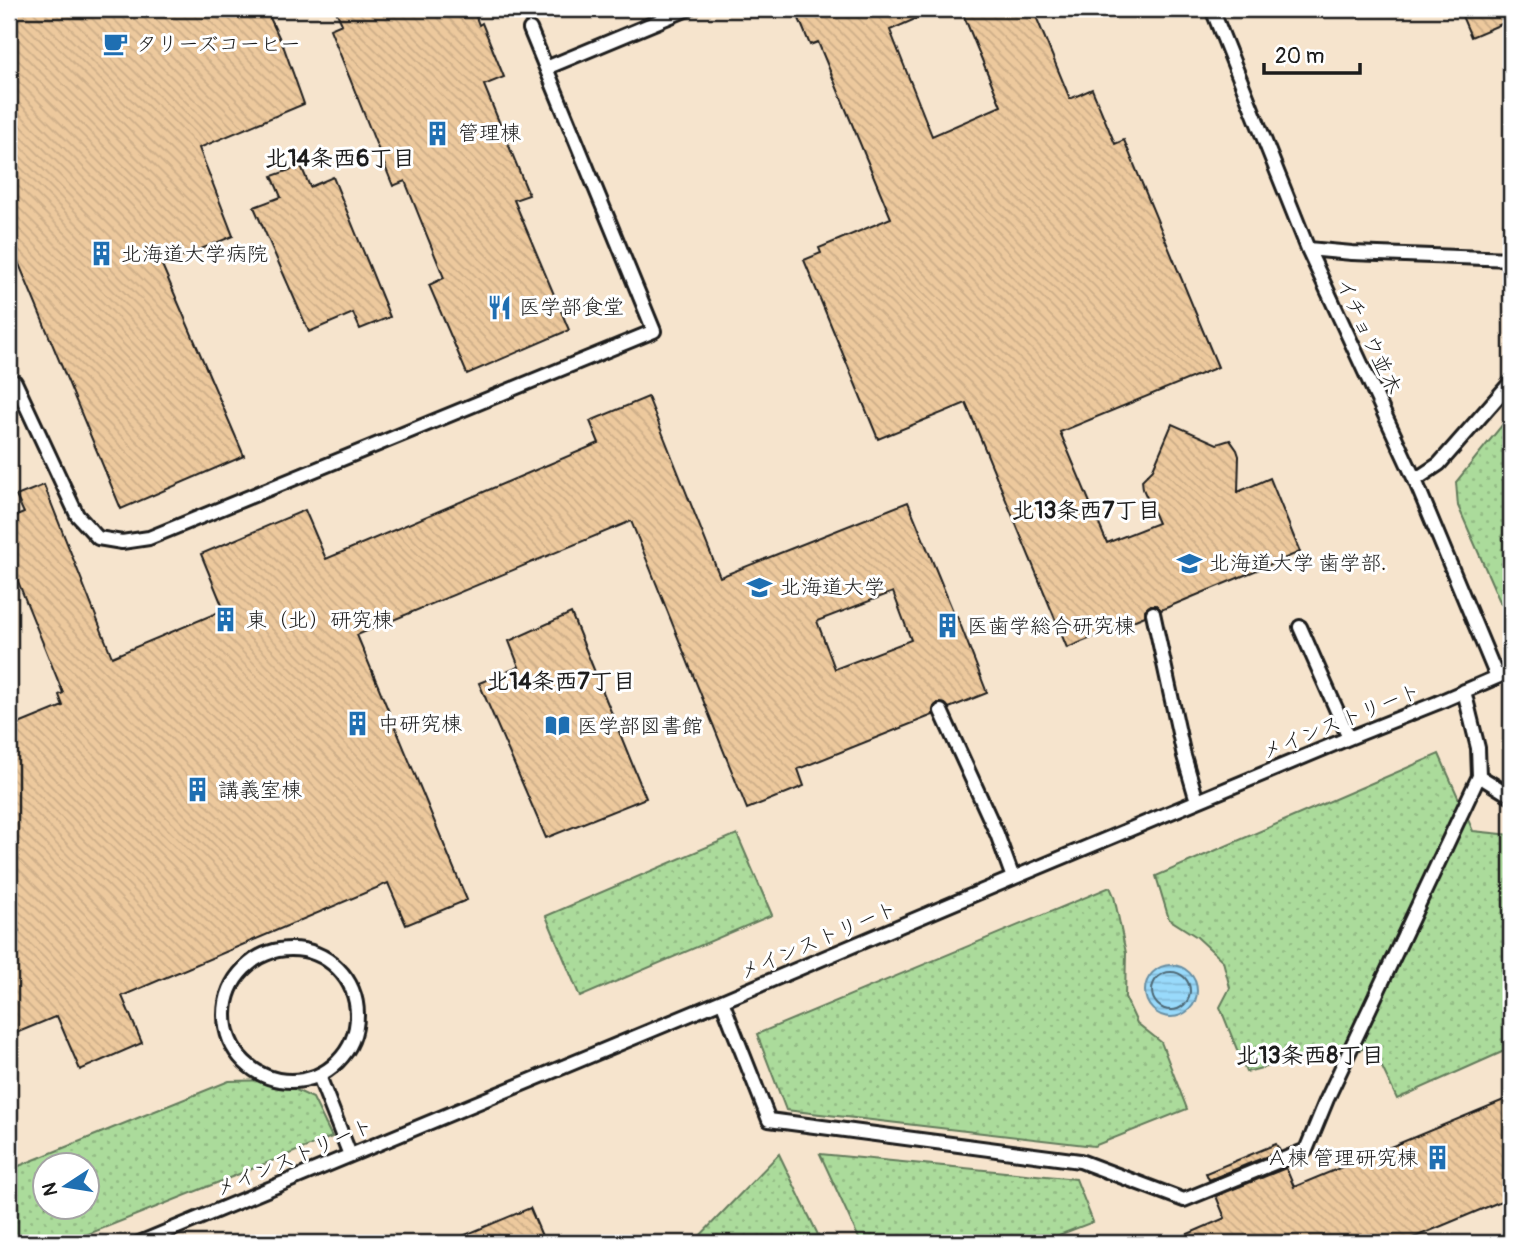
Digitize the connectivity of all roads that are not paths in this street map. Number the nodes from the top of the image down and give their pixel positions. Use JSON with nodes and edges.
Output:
{"nodes":[{"id":1,"x":688,"y":9,"type":"edge"},
{"id":2,"x":1212,"y":9,"type":"edge"},
{"id":3,"x":530,"y":29,"type":"dead end"},
{"id":4,"x":546,"y":68,"type":"junction"},
{"id":5,"x":1308,"y":249,"type":"junction"},
{"id":6,"x":1511,"y":259,"type":"edge"},
{"id":7,"x":1511,"y":382,"type":"edge"},
{"id":8,"x":9,"y":384,"type":"edge"},
{"id":9,"x":1415,"y":480,"type":"junction"},
{"id":10,"x":1153,"y":613,"type":"dead end"},
{"id":11,"x":1300,"y":627,"type":"dead end"},
{"id":12,"x":1511,"y":671,"type":"edge"},
{"id":13,"x":1497,"y":677,"type":"junction"},
{"id":14,"x":1464,"y":691,"type":"junction"},
{"id":15,"x":941,"y":711,"type":"dead end"},
{"id":16,"x":1349,"y":738,"type":"junction"},
{"id":17,"x":1479,"y":776,"type":"junction"},
{"id":18,"x":1511,"y":796,"type":"edge"},
{"id":19,"x":1197,"y":801,"type":"junction"},
{"id":20,"x":1013,"y":877,"type":"junction"},
{"id":21,"x":722,"y":1001,"type":"junction"},
{"id":22,"x":319,"y":1076,"type":"junction"},
{"id":23,"x":350,"y":1155,"type":"junction"},
{"id":24,"x":139,"y":1243,"type":"edge"}],
"edges":[{"from":1,"to":4,"type":"lane"},
{"from":2,"to":5,"type":"lane","name":"イチョウ並木"},
{"from":3,"to":4,"type":"lane"},
{"from":4,"to":8,"type":"lane"},
{"from":5,"to":6,"type":"lane"},
{"from":5,"to":9,"type":"lane","name":"イチョウ並木"},
{"from":7,"to":9,"type":"lane"},
{"from":9,"to":13,"type":"lane","name":"イチョウ並木"},
{"from":10,"to":19,"type":"lane"},
{"from":11,"to":16,"type":"lane"},
{"from":12,"to":13,"type":"lane","name":"メインストリート"},
{"from":13,"to":14,"type":"lane","name":"メインストリート"},
{"from":14,"to":16,"type":"lane","name":"メインストリート"},
{"from":14,"to":17,"type":"lane"},
{"from":15,"to":20,"type":"lane"},
{"from":16,"to":19,"type":"lane","name":"メインストリート"},
{"from":17,"to":18,"type":"lane"},
{"from":17,"to":21,"type":"lane"},
{"from":19,"to":20,"type":"lane","name":"メインストリート"},
{"from":20,"to":21,"type":"lane","name":"メインストリート"},
{"from":21,"to":23,"type":"lane","name":"メインストリート"},
{"from":22,"to":22,"type":"lane"},
{"from":22,"to":23,"type":"lane"},
{"from":23,"to":24,"type":"lane","name":"メインストリート"}]}
